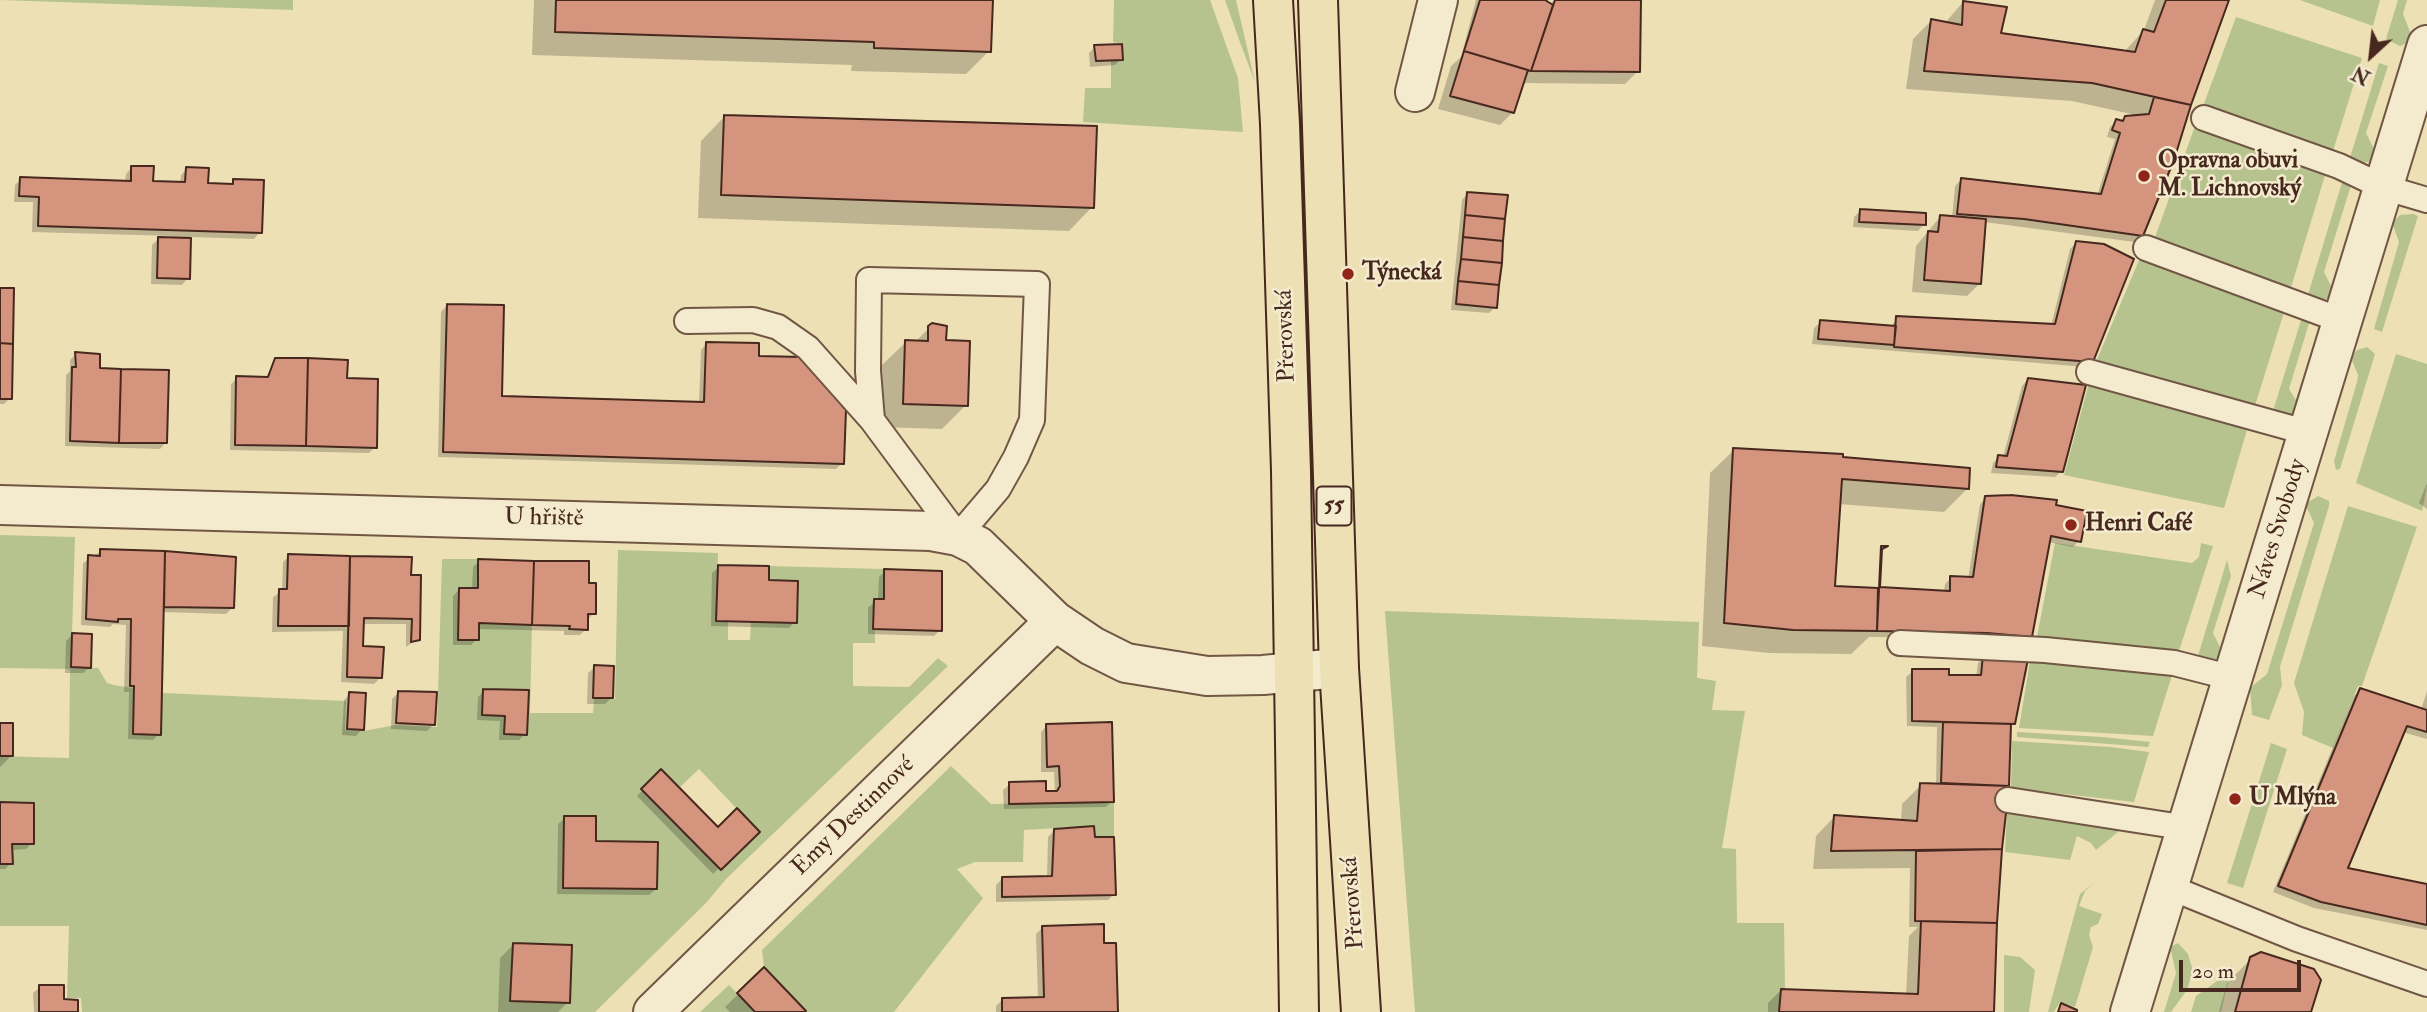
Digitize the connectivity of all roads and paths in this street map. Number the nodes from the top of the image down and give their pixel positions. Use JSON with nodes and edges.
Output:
{"nodes":[{"id":1,"x":1273,"y":0,"type":"edge"},
{"id":2,"x":1318,"y":0,"type":"edge"},
{"id":3,"x":1438,"y":0,"type":"edge"},
{"id":4,"x":2427,"y":45,"type":"edge"},
{"id":5,"x":1415,"y":92,"type":"dead end"},
{"id":6,"x":2204,"y":118,"type":"dead end"},
{"id":7,"x":2383,"y":187,"type":"junction"},
{"id":8,"x":2427,"y":201,"type":"edge"},
{"id":9,"x":2146,"y":248,"type":"dead end"},
{"id":10,"x":687,"y":321,"type":"dead end"},
{"id":11,"x":2343,"y":321,"type":"junction"},
{"id":12,"x":2089,"y":372,"type":"dead end"},
{"id":13,"x":872,"y":420,"type":"junction"},
{"id":14,"x":2309,"y":433,"type":"junction"},
{"id":15,"x":0,"y":505,"type":"edge"},
{"id":16,"x":958,"y":536,"type":"junction"},
{"id":17,"x":1055,"y":621,"type":"junction"},
{"id":18,"x":1900,"y":643,"type":"dead end"},
{"id":19,"x":1339,"y":668,"type":"junction"},
{"id":20,"x":1295,"y":671,"type":"junction"},
{"id":21,"x":2233,"y":678,"type":"junction"},
{"id":22,"x":2008,"y":800,"type":"dead end"},
{"id":23,"x":2188,"y":828,"type":"junction"},
{"id":24,"x":2169,"y":887,"type":"junction"},
{"id":25,"x":2427,"y":984,"type":"edge"},
{"id":26,"x":653,"y":1012,"type":"edge"},
{"id":27,"x":1298,"y":1012,"type":"edge"},
{"id":28,"x":1361,"y":1012,"type":"edge"},
{"id":29,"x":2130,"y":1012,"type":"edge"}],
"edges":[{"from":1,"to":20,"type":"main road","name":"Přerovská","number":"55"},
{"from":2,"to":19,"type":"main road","name":"Přerovská","number":"55"},
{"from":3,"to":5,"type":"street"},
{"from":4,"to":7,"type":"street","name":"Náves Svobody"},
{"from":6,"to":7,"type":"lane"},
{"from":7,"to":8,"type":"lane"},
{"from":7,"to":11,"type":"street","name":"Náves Svobody"},
{"from":9,"to":11,"type":"lane"},
{"from":10,"to":13,"type":"lane"},
{"from":11,"to":14,"type":"street","name":"Náves Svobody"},
{"from":12,"to":14,"type":"lane"},
{"from":13,"to":16,"type":"lane"},
{"from":13,"to":16,"type":"lane"},
{"from":14,"to":21,"type":"street","name":"Náves Svobody"},
{"from":15,"to":16,"type":"street","name":"U hřiště"},
{"from":16,"to":17,"type":"street","name":"U hřiště"},
{"from":17,"to":20,"type":"street"},
{"from":17,"to":26,"type":"street","name":"Emy Destinnové"},
{"from":18,"to":21,"type":"lane"},
{"from":19,"to":20,"type":"street"},
{"from":19,"to":28,"type":"main road","name":"Přerovská","number":"55"},
{"from":20,"to":27,"type":"main road","name":"Přerovská","number":"55"},
{"from":21,"to":23,"type":"street","name":"Náves Svobody"},
{"from":22,"to":23,"type":"lane"},
{"from":23,"to":24,"type":"street","name":"Náves Svobody"},
{"from":24,"to":25,"type":"lane"},
{"from":24,"to":29,"type":"street","name":"Náves Svobody"}]}
